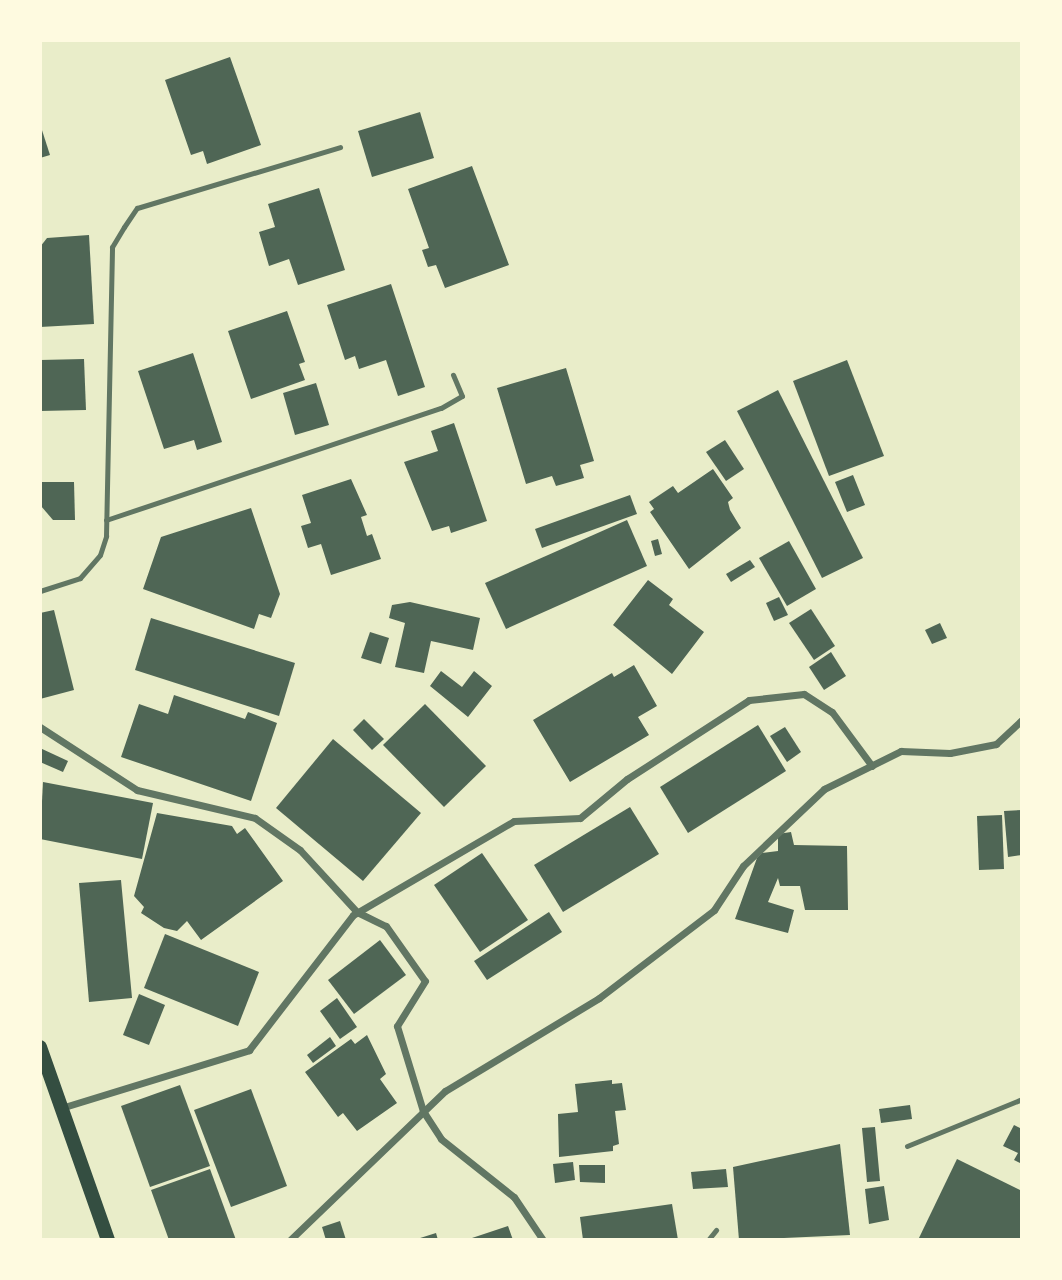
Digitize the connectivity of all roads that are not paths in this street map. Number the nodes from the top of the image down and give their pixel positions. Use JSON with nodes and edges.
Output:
{"nodes":[{"id":1,"x":340,"y":147,"type":"dead end"},
{"id":2,"x":453,"y":375,"type":"dead end"},
{"id":3,"x":106,"y":520,"type":"junction"},
{"id":4,"x":40,"y":591,"type":"edge"},
{"id":5,"x":1022,"y":720,"type":"edge"},
{"id":6,"x":40,"y":727,"type":"edge"},
{"id":7,"x":872,"y":766,"type":"junction"},
{"id":8,"x":357,"y":912,"type":"junction"},
{"id":9,"x":40,"y":1047,"type":"edge"},
{"id":10,"x":1022,"y":1099,"type":"edge"},
{"id":11,"x":61,"y":1108,"type":"junction"},
{"id":12,"x":423,"y":1111,"type":"junction"},
{"id":13,"x":907,"y":1146,"type":"dead end"},
{"id":14,"x":716,"y":1230,"type":"dead end"},
{"id":15,"x":108,"y":1240,"type":"edge"},
{"id":16,"x":290,"y":1240,"type":"edge"},
{"id":17,"x":543,"y":1240,"type":"edge"},
{"id":18,"x":709,"y":1240,"type":"edge"}],
"edges":[{"from":1,"to":3,"type":"lane"},
{"from":2,"to":3,"type":"lane"},
{"from":3,"to":4,"type":"lane"},
{"from":5,"to":7,"type":"street"},
{"from":6,"to":8,"type":"street"},
{"from":7,"to":8,"type":"street"},
{"from":7,"to":12,"type":"street"},
{"from":8,"to":11,"type":"street"},
{"from":8,"to":12,"type":"street"},
{"from":9,"to":11,"type":"main road"},
{"from":10,"to":13,"type":"lane"},
{"from":11,"to":15,"type":"main road"},
{"from":12,"to":16,"type":"street"},
{"from":12,"to":17,"type":"street"},
{"from":14,"to":18,"type":"lane"}]}
